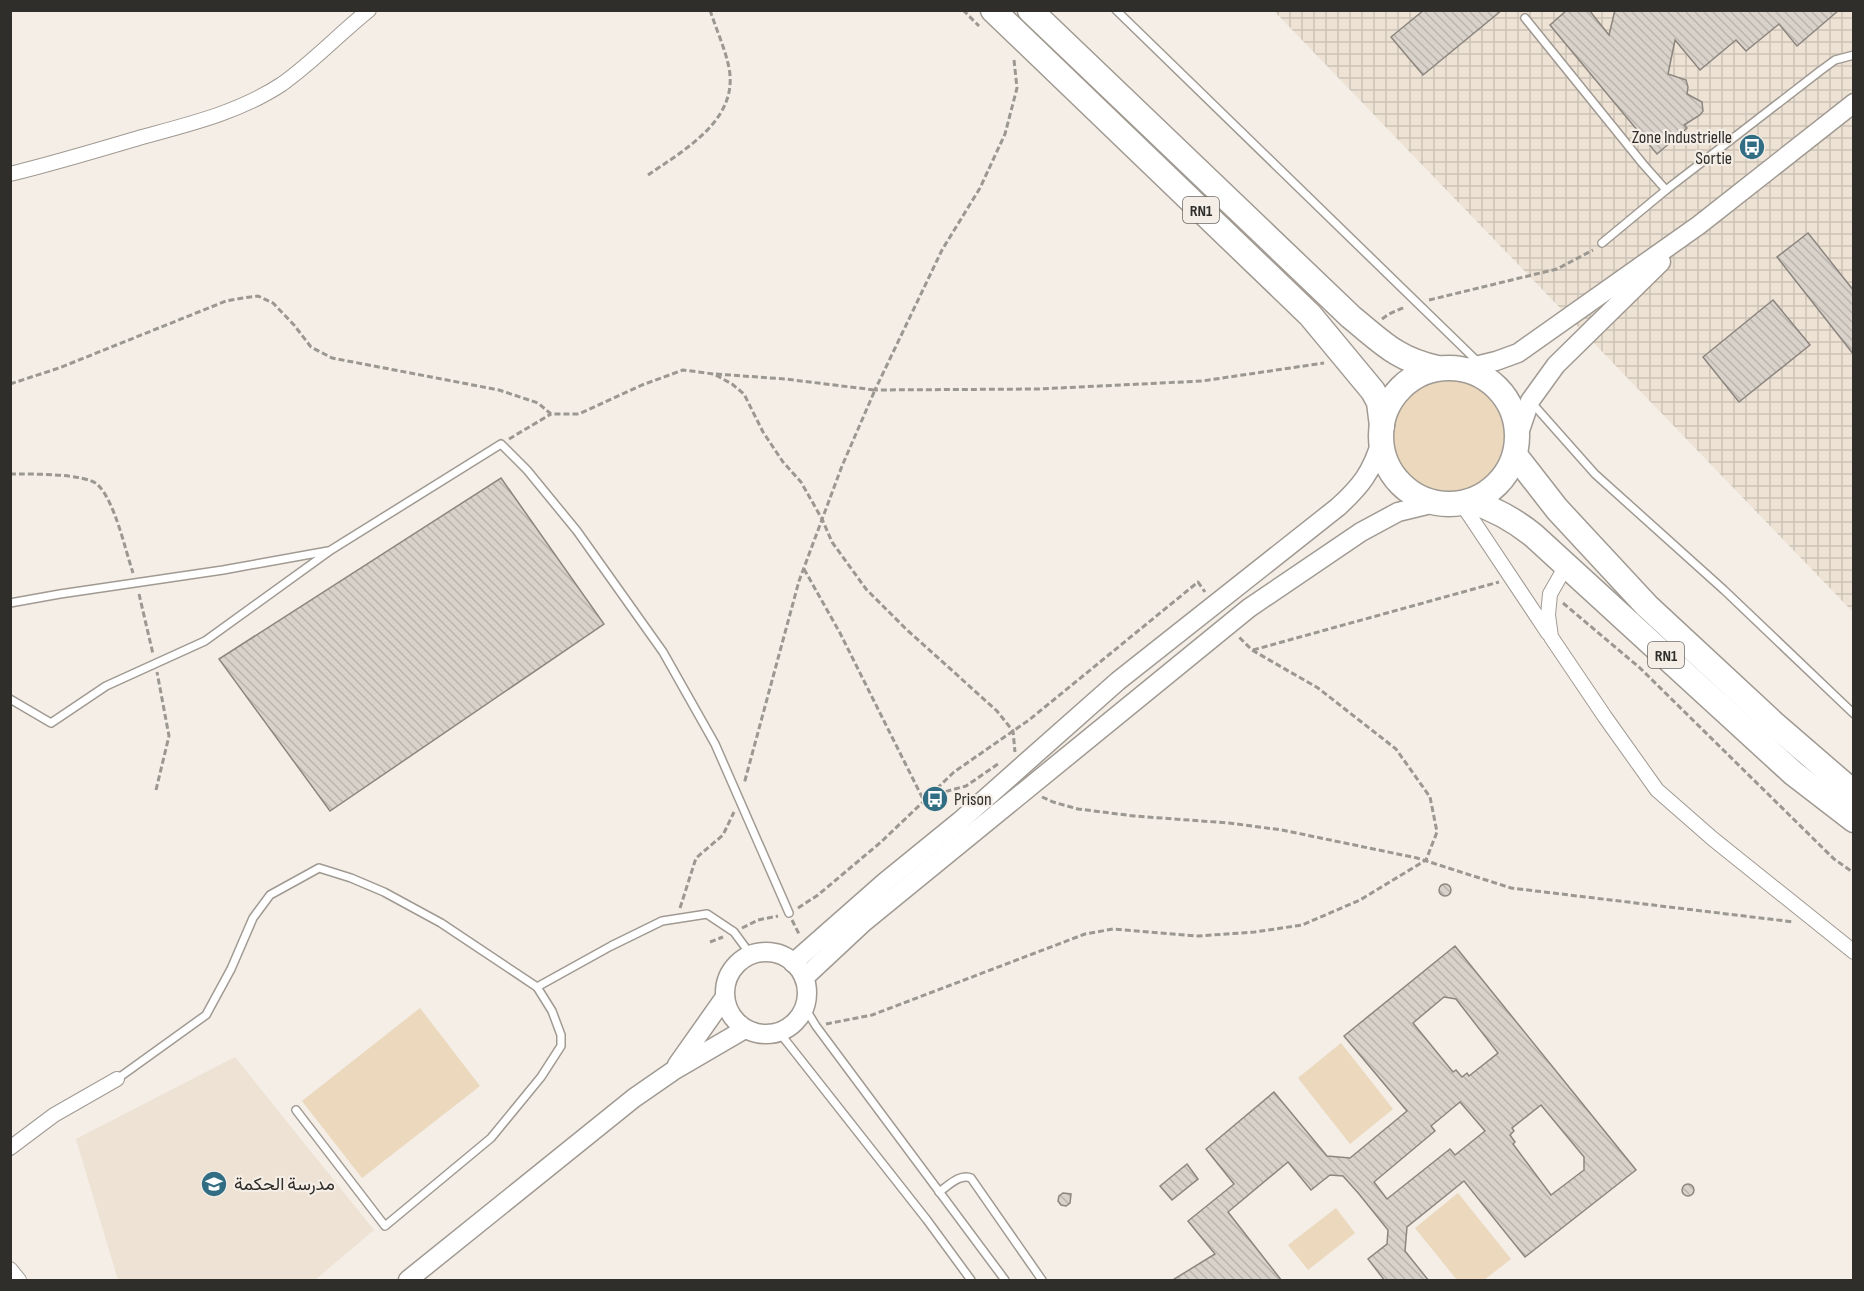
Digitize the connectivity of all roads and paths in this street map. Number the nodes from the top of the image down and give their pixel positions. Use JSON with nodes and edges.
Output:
{"nodes":[{"id":1,"x":369,"y":10,"type":"edge"},
{"id":2,"x":710,"y":10,"type":"edge"},
{"id":3,"x":963,"y":10,"type":"edge"},
{"id":4,"x":1030,"y":10,"type":"edge"},
{"id":5,"x":1118,"y":11,"type":"edge"},
{"id":6,"x":1525,"y":18,"type":"dead end"},
{"id":7,"x":989,"y":21,"type":"edge"},
{"id":8,"x":1008,"y":54,"type":"dead end"},
{"id":9,"x":1854,"y":55,"type":"edge"},
{"id":10,"x":1854,"y":103,"type":"edge"},
{"id":11,"x":10,"y":174,"type":"edge"},
{"id":12,"x":648,"y":175,"type":"dead end"},
{"id":13,"x":1666,"y":190,"type":"junction"},
{"id":14,"x":1699,"y":225,"type":"junction"},
{"id":15,"x":1602,"y":243,"type":"joint"},
{"id":16,"x":1418,"y":302,"type":"junction"},
{"id":17,"x":1367,"y":330,"type":"junction"},
{"id":18,"x":1340,"y":351,"type":"junction"},
{"id":19,"x":1472,"y":367,"type":"junction"},
{"id":20,"x":1437,"y":368,"type":"junction"},
{"id":21,"x":714,"y":374,"type":"junction"},
{"id":22,"x":10,"y":384,"type":"edge"},
{"id":23,"x":875,"y":390,"type":"junction"},
{"id":24,"x":1530,"y":401,"type":"junction"},
{"id":25,"x":551,"y":414,"type":"junction"},
{"id":26,"x":1381,"y":434,"type":"junction"},
{"id":27,"x":501,"y":444,"type":"junction"},
{"id":28,"x":1516,"y":445,"type":"junction"},
{"id":29,"x":10,"y":474,"type":"edge"},
{"id":30,"x":1466,"y":502,"type":"junction"},
{"id":31,"x":1435,"y":503,"type":"junction"},
{"id":32,"x":822,"y":519,"type":"junction"},
{"id":33,"x":331,"y":550,"type":"junction"},
{"id":34,"x":1567,"y":564,"type":"junction"},
{"id":35,"x":804,"y":569,"type":"junction"},
{"id":36,"x":136,"y":583,"type":"junction"},
{"id":37,"x":10,"y":603,"type":"edge"},
{"id":38,"x":1214,"y":606,"type":"junction"},
{"id":39,"x":1227,"y":625,"type":"junction"},
{"id":40,"x":1551,"y":637,"type":"junction"},
{"id":41,"x":155,"y":664,"type":"junction"},
{"id":42,"x":767,"y":696,"type":"dead end"},
{"id":43,"x":10,"y":699,"type":"edge"},
{"id":44,"x":1854,"y":714,"type":"edge"},
{"id":45,"x":1013,"y":731,"type":"junction"},
{"id":46,"x":1015,"y":758,"type":"junction"},
{"id":47,"x":999,"y":763,"type":"dead end"},
{"id":48,"x":1034,"y":782,"type":"junction"},
{"id":49,"x":156,"y":790,"type":"dead end"},
{"id":50,"x":1853,"y":792,"type":"edge"},
{"id":51,"x":924,"y":801,"type":"junction"},
{"id":52,"x":1854,"y":820,"type":"edge"},
{"id":53,"x":1426,"y":860,"type":"junction"},
{"id":54,"x":789,"y":913,"type":"junction"},
{"id":55,"x":1817,"y":924,"type":"junction"},
{"id":56,"x":734,"y":932,"type":"junction"},
{"id":57,"x":710,"y":942,"type":"dead end"},
{"id":58,"x":1854,"y":952,"type":"edge"},
{"id":59,"x":751,"y":955,"type":"junction"},
{"id":60,"x":799,"y":956,"type":"junction"},
{"id":61,"x":804,"y":978,"type":"junction"},
{"id":62,"x":537,"y":987,"type":"junction"},
{"id":63,"x":725,"y":997,"type":"junction"},
{"id":64,"x":805,"y":1008,"type":"junction"},
{"id":65,"x":816,"y":1026,"type":"junction"},
{"id":66,"x":745,"y":1029,"type":"junction"},
{"id":67,"x":779,"y":1032,"type":"junction"},
{"id":68,"x":673,"y":1071,"type":"junction"},
{"id":69,"x":117,"y":1079,"type":"joint"},
{"id":70,"x":296,"y":1110,"type":"dead end"},
{"id":71,"x":10,"y":1148,"type":"edge"},
{"id":72,"x":939,"y":1192,"type":"junction"},
{"id":73,"x":408,"y":1281,"type":"edge"},
{"id":74,"x":971,"y":1281,"type":"edge"},
{"id":75,"x":1005,"y":1281,"type":"edge"},
{"id":76,"x":1042,"y":1281,"type":"edge"}],
"edges":[{"from":1,"to":11,"type":"street"},
{"from":2,"to":12,"type":"path"},
{"from":3,"to":7,"type":"path"},
{"from":4,"to":17,"type":"highway","number":"RN1"},
{"from":5,"to":16,"type":"lane"},
{"from":6,"to":13,"type":"lane"},
{"from":7,"to":18,"type":"highway","number":"RN1"},
{"from":8,"to":23,"type":"path"},
{"from":9,"to":13,"type":"lane"},
{"from":10,"to":14,"type":"main road"},
{"from":13,"to":15,"type":"lane"},
{"from":14,"to":19,"type":"main road"},
{"from":14,"to":24,"type":"main road"},
{"from":15,"to":16,"type":"path"},
{"from":16,"to":17,"type":"path"},
{"from":16,"to":19,"type":"lane"},
{"from":17,"to":20,"type":"highway","number":"RN1"},
{"from":18,"to":23,"type":"path"},
{"from":18,"to":26,"type":"highway","number":"RN1"},
{"from":19,"to":20,"type":"highway","number":"RN1"},
{"from":19,"to":28,"type":"highway","number":"RN1"},
{"from":20,"to":26,"type":"highway","number":"RN1"},
{"from":21,"to":23,"type":"path"},
{"from":21,"to":25,"type":"path"},
{"from":21,"to":32,"type":"path"},
{"from":22,"to":25,"type":"path"},
{"from":23,"to":32,"type":"path"},
{"from":24,"to":28,"type":"main road"},
{"from":24,"to":44,"type":"lane"},
{"from":25,"to":27,"type":"path"},
{"from":26,"to":31,"type":"highway","number":"RN1"},
{"from":26,"to":38,"type":"main road"},
{"from":27,"to":33,"type":"lane"},
{"from":27,"to":54,"type":"lane"},
{"from":28,"to":30,"type":"highway"},
{"from":28,"to":50,"type":"highway","number":"RN1"},
{"from":29,"to":36,"type":"path"},
{"from":30,"to":31,"type":"highway","number":"RN1"},
{"from":30,"to":34,"type":"highway","number":"RN1"},
{"from":30,"to":40,"type":"street"},
{"from":31,"to":39,"type":"main road"},
{"from":32,"to":35,"type":"path"},
{"from":32,"to":45,"type":"path"},
{"from":33,"to":36,"type":"lane"},
{"from":33,"to":41,"type":"lane"},
{"from":34,"to":40,"type":"street"},
{"from":34,"to":52,"type":"highway","number":"RN1"},
{"from":35,"to":42,"type":"path"},
{"from":35,"to":51,"type":"path"},
{"from":36,"to":37,"type":"lane"},
{"from":36,"to":41,"type":"path"},
{"from":38,"to":45,"type":"path"},
{"from":38,"to":46,"type":"main road"},
{"from":39,"to":48,"type":"main road"},
{"from":39,"to":53,"type":"path"},
{"from":40,"to":55,"type":"street"},
{"from":41,"to":43,"type":"lane"},
{"from":41,"to":49,"type":"path"},
{"from":45,"to":46,"type":"path"},
{"from":45,"to":51,"type":"path"},
{"from":46,"to":60,"type":"main road"},
{"from":47,"to":51,"type":"path"},
{"from":48,"to":53,"type":"path"},
{"from":48,"to":61,"type":"main road"},
{"from":51,"to":54,"type":"path"},
{"from":53,"to":55,"type":"path"},
{"from":53,"to":65,"type":"path"},
{"from":54,"to":56,"type":"path"},
{"from":54,"to":60,"type":"path"},
{"from":55,"to":58,"type":"street"},
{"from":56,"to":57,"type":"path"},
{"from":56,"to":59,"type":"lane"},
{"from":56,"to":62,"type":"lane"},
{"from":59,"to":60,"type":"main road"},
{"from":59,"to":63,"type":"main road"},
{"from":60,"to":61,"type":"main road"},
{"from":61,"to":64,"type":"main road"},
{"from":62,"to":69,"type":"lane"},
{"from":62,"to":70,"type":"lane"},
{"from":63,"to":66,"type":"main road"},
{"from":63,"to":68,"type":"main road"},
{"from":64,"to":65,"type":"lane"},
{"from":64,"to":67,"type":"main road"},
{"from":65,"to":72,"type":"lane"},
{"from":66,"to":67,"type":"main road"},
{"from":66,"to":68,"type":"main road"},
{"from":67,"to":74,"type":"lane"},
{"from":68,"to":73,"type":"main road"},
{"from":69,"to":71,"type":"street"},
{"from":72,"to":75,"type":"lane"},
{"from":72,"to":76,"type":"lane"}]}
